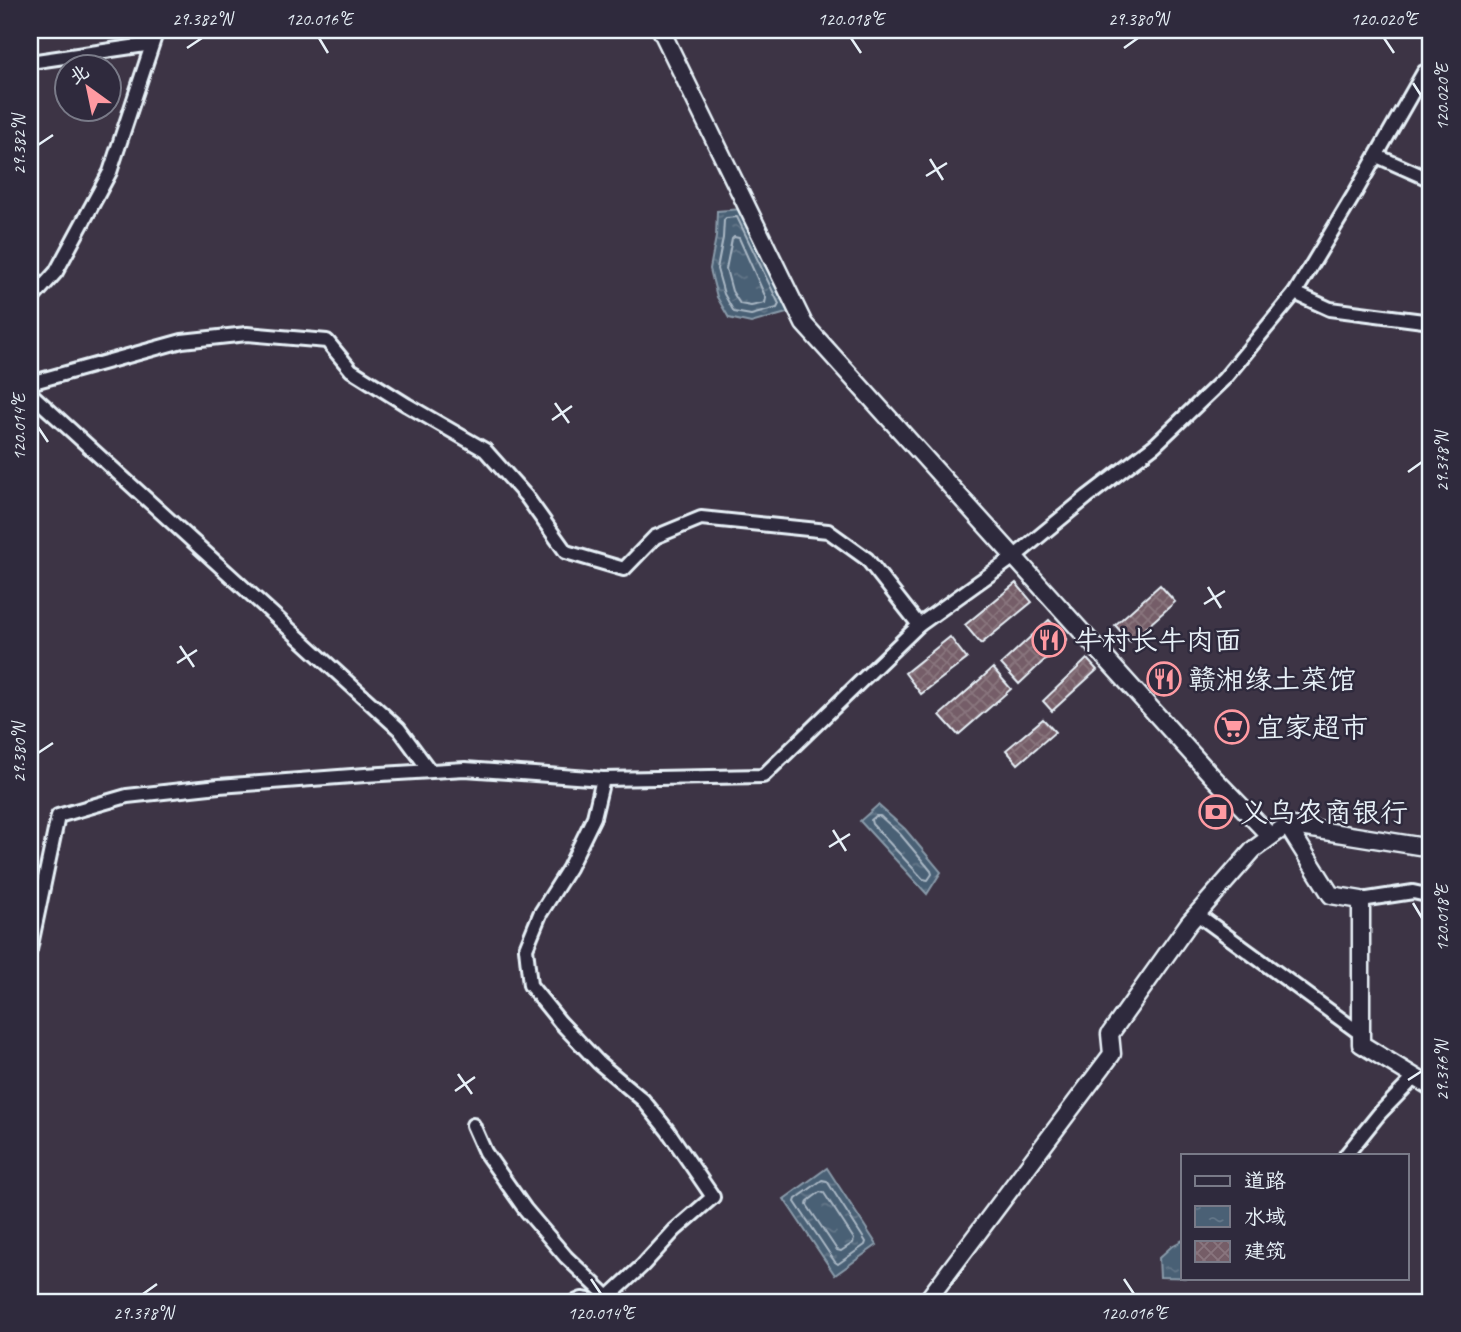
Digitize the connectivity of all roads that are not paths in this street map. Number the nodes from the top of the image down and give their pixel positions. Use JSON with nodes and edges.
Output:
{"nodes":[{"id":1,"x":157,"y":30,"type":"edge"},
{"id":2,"x":661,"y":30,"type":"edge"},
{"id":3,"x":152,"y":44,"type":"junction"},
{"id":4,"x":30,"y":62,"type":"edge"},
{"id":5,"x":1424,"y":72,"type":"dead end"},
{"id":6,"x":1377,"y":156,"type":"junction"},
{"id":7,"x":1431,"y":180,"type":"edge"},
{"id":8,"x":1295,"y":293,"type":"junction"},
{"id":9,"x":30,"y":301,"type":"edge"},
{"id":10,"x":1431,"y":322,"type":"edge"},
{"id":11,"x":30,"y":383,"type":"edge"},
{"id":12,"x":30,"y":393,"type":"edge"},
{"id":13,"x":1014,"y":557,"type":"junction"},
{"id":14,"x":919,"y":625,"type":"junction"},
{"id":15,"x":430,"y":771,"type":"junction"},
{"id":16,"x":603,"y":779,"type":"junction"},
{"id":17,"x":1287,"y":825,"type":"junction"},
{"id":18,"x":1270,"y":836,"type":"junction"},
{"id":19,"x":1431,"y":848,"type":"edge"},
{"id":20,"x":1431,"y":895,"type":"edge"},
{"id":21,"x":1361,"y":900,"type":"junction"},
{"id":22,"x":1198,"y":914,"type":"junction"},
{"id":23,"x":30,"y":950,"type":"edge"},
{"id":24,"x":1360,"y":1034,"type":"junction"},
{"id":25,"x":1415,"y":1077,"type":"junction"},
{"id":26,"x":1431,"y":1087,"type":"edge"},
{"id":27,"x":474,"y":1125,"type":"dead end"},
{"id":28,"x":1347,"y":1154,"type":"edge"},
{"id":29,"x":604,"y":1300,"type":"edge"},
{"id":30,"x":575,"y":1302,"type":"edge"},
{"id":31,"x":926,"y":1302,"type":"edge"}],
"edges":[{"from":1,"to":3,"type":"street"},
{"from":2,"to":13,"type":"street"},
{"from":3,"to":4,"type":"street"},
{"from":3,"to":9,"type":"street"},
{"from":5,"to":6,"type":"street"},
{"from":6,"to":7,"type":"street"},
{"from":6,"to":8,"type":"street"},
{"from":8,"to":10,"type":"street"},
{"from":8,"to":13,"type":"street"},
{"from":11,"to":14,"type":"street"},
{"from":12,"to":15,"type":"street"},
{"from":13,"to":14,"type":"street"},
{"from":13,"to":18,"type":"street"},
{"from":14,"to":16,"type":"street"},
{"from":15,"to":16,"type":"street"},
{"from":15,"to":23,"type":"street"},
{"from":16,"to":29,"type":"street"},
{"from":17,"to":18,"type":"street"},
{"from":17,"to":19,"type":"street"},
{"from":17,"to":21,"type":"street"},
{"from":18,"to":22,"type":"street"},
{"from":20,"to":21,"type":"street"},
{"from":21,"to":24,"type":"street"},
{"from":22,"to":24,"type":"street"},
{"from":22,"to":31,"type":"street"},
{"from":24,"to":25,"type":"street"},
{"from":25,"to":26,"type":"street"},
{"from":25,"to":28,"type":"street"},
{"from":27,"to":29,"type":"street"},
{"from":29,"to":30,"type":"street"}]}
